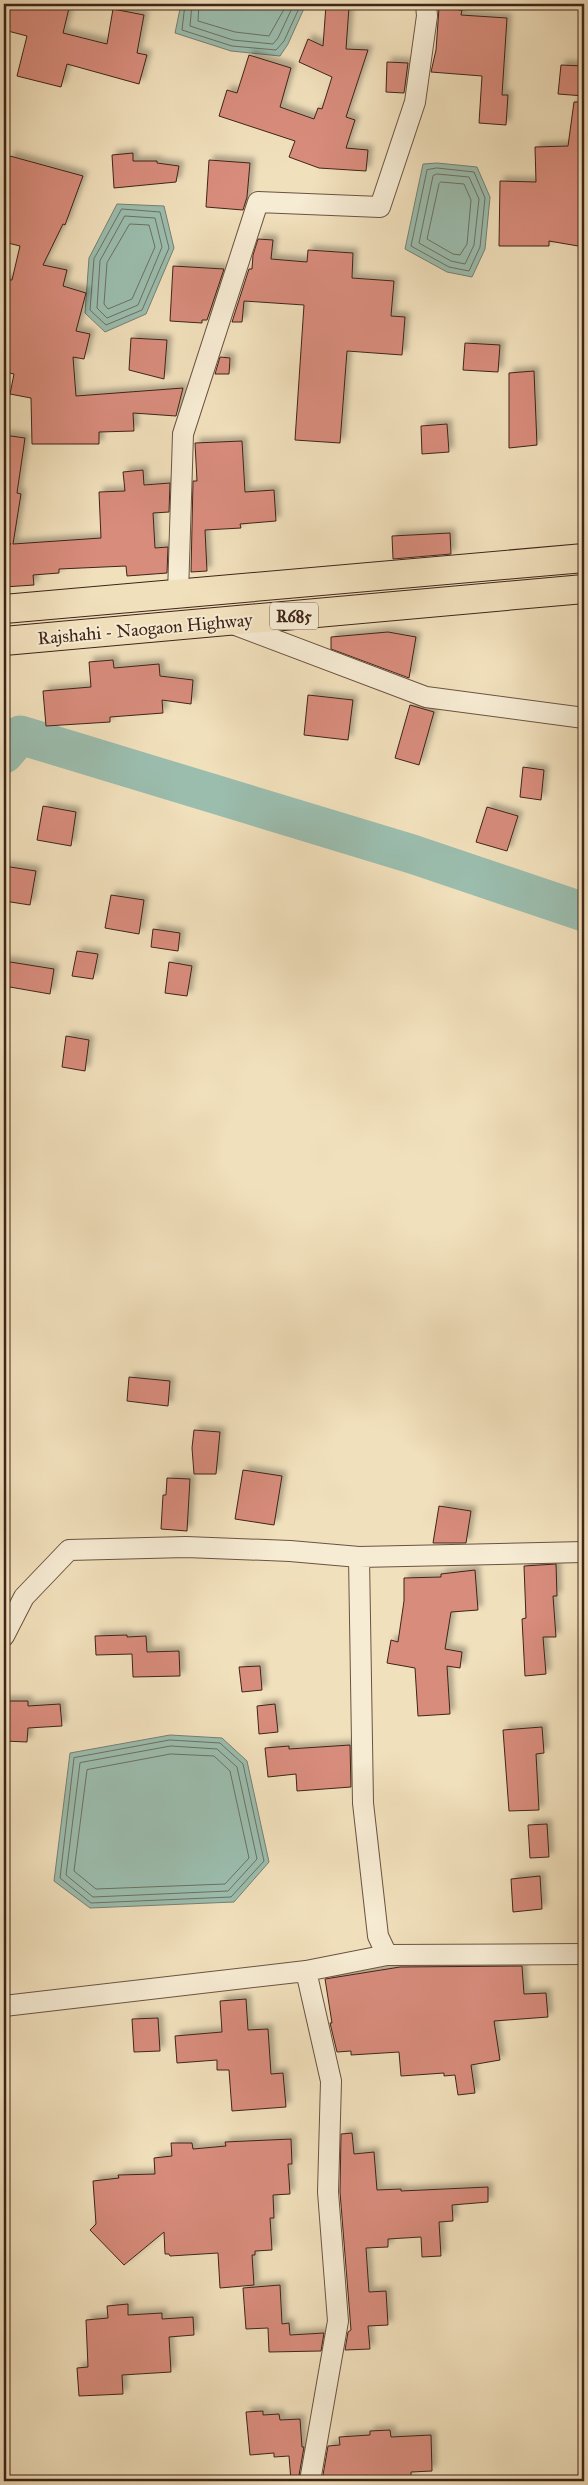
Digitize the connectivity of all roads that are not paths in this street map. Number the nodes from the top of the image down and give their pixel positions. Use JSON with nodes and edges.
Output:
{"nodes":[{"id":1,"x":426,"y":4,"type":"edge"},
{"id":2,"x":584,"y":558,"type":"edge"},
{"id":3,"x":302,"y":583,"type":"junction"},
{"id":4,"x":584,"y":589,"type":"edge"},
{"id":5,"x":178,"y":594,"type":"junction"},
{"id":6,"x":4,"y":609,"type":"edge"},
{"id":7,"x":304,"y":615,"type":"junction"},
{"id":8,"x":226,"y":622,"type":"junction"},
{"id":9,"x":4,"y":641,"type":"edge"},
{"id":10,"x":584,"y":718,"type":"edge"},
{"id":11,"x":584,"y":1552,"type":"edge"},
{"id":12,"x":359,"y":1557,"type":"junction"},
{"id":13,"x":4,"y":1636,"type":"edge"},
{"id":14,"x":584,"y":1954,"type":"edge"},
{"id":15,"x":388,"y":1955,"type":"junction"},
{"id":16,"x":306,"y":1971,"type":"junction"},
{"id":17,"x":4,"y":2006,"type":"edge"},
{"id":18,"x":310,"y":2481,"type":"edge"}],
"edges":[{"from":1,"to":5,"type":"street"},
{"from":2,"to":3,"type":"main road","name":"Rajshahi - Naogaon Highway","number":"R685"},
{"from":3,"to":5,"type":"main road","name":"Rajshahi - Naogaon Highway","number":"R685"},
{"from":3,"to":7,"type":"main road"},
{"from":4,"to":7,"type":"main road","name":"Rajshahi - Naogaon Highway","number":"R685"},
{"from":5,"to":6,"type":"main road","name":"Rajshahi - Naogaon Highway","number":"R685"},
{"from":7,"to":8,"type":"main road","name":"Rajshahi - Naogaon Highway","number":"R685"},
{"from":8,"to":9,"type":"main road","name":"Rajshahi - Naogaon Highway","number":"R685"},
{"from":8,"to":10,"type":"street"},
{"from":11,"to":12,"type":"street"},
{"from":12,"to":13,"type":"street"},
{"from":12,"to":15,"type":"street"},
{"from":14,"to":15,"type":"street"},
{"from":15,"to":16,"type":"street"},
{"from":16,"to":17,"type":"street"},
{"from":16,"to":18,"type":"street"}]}
